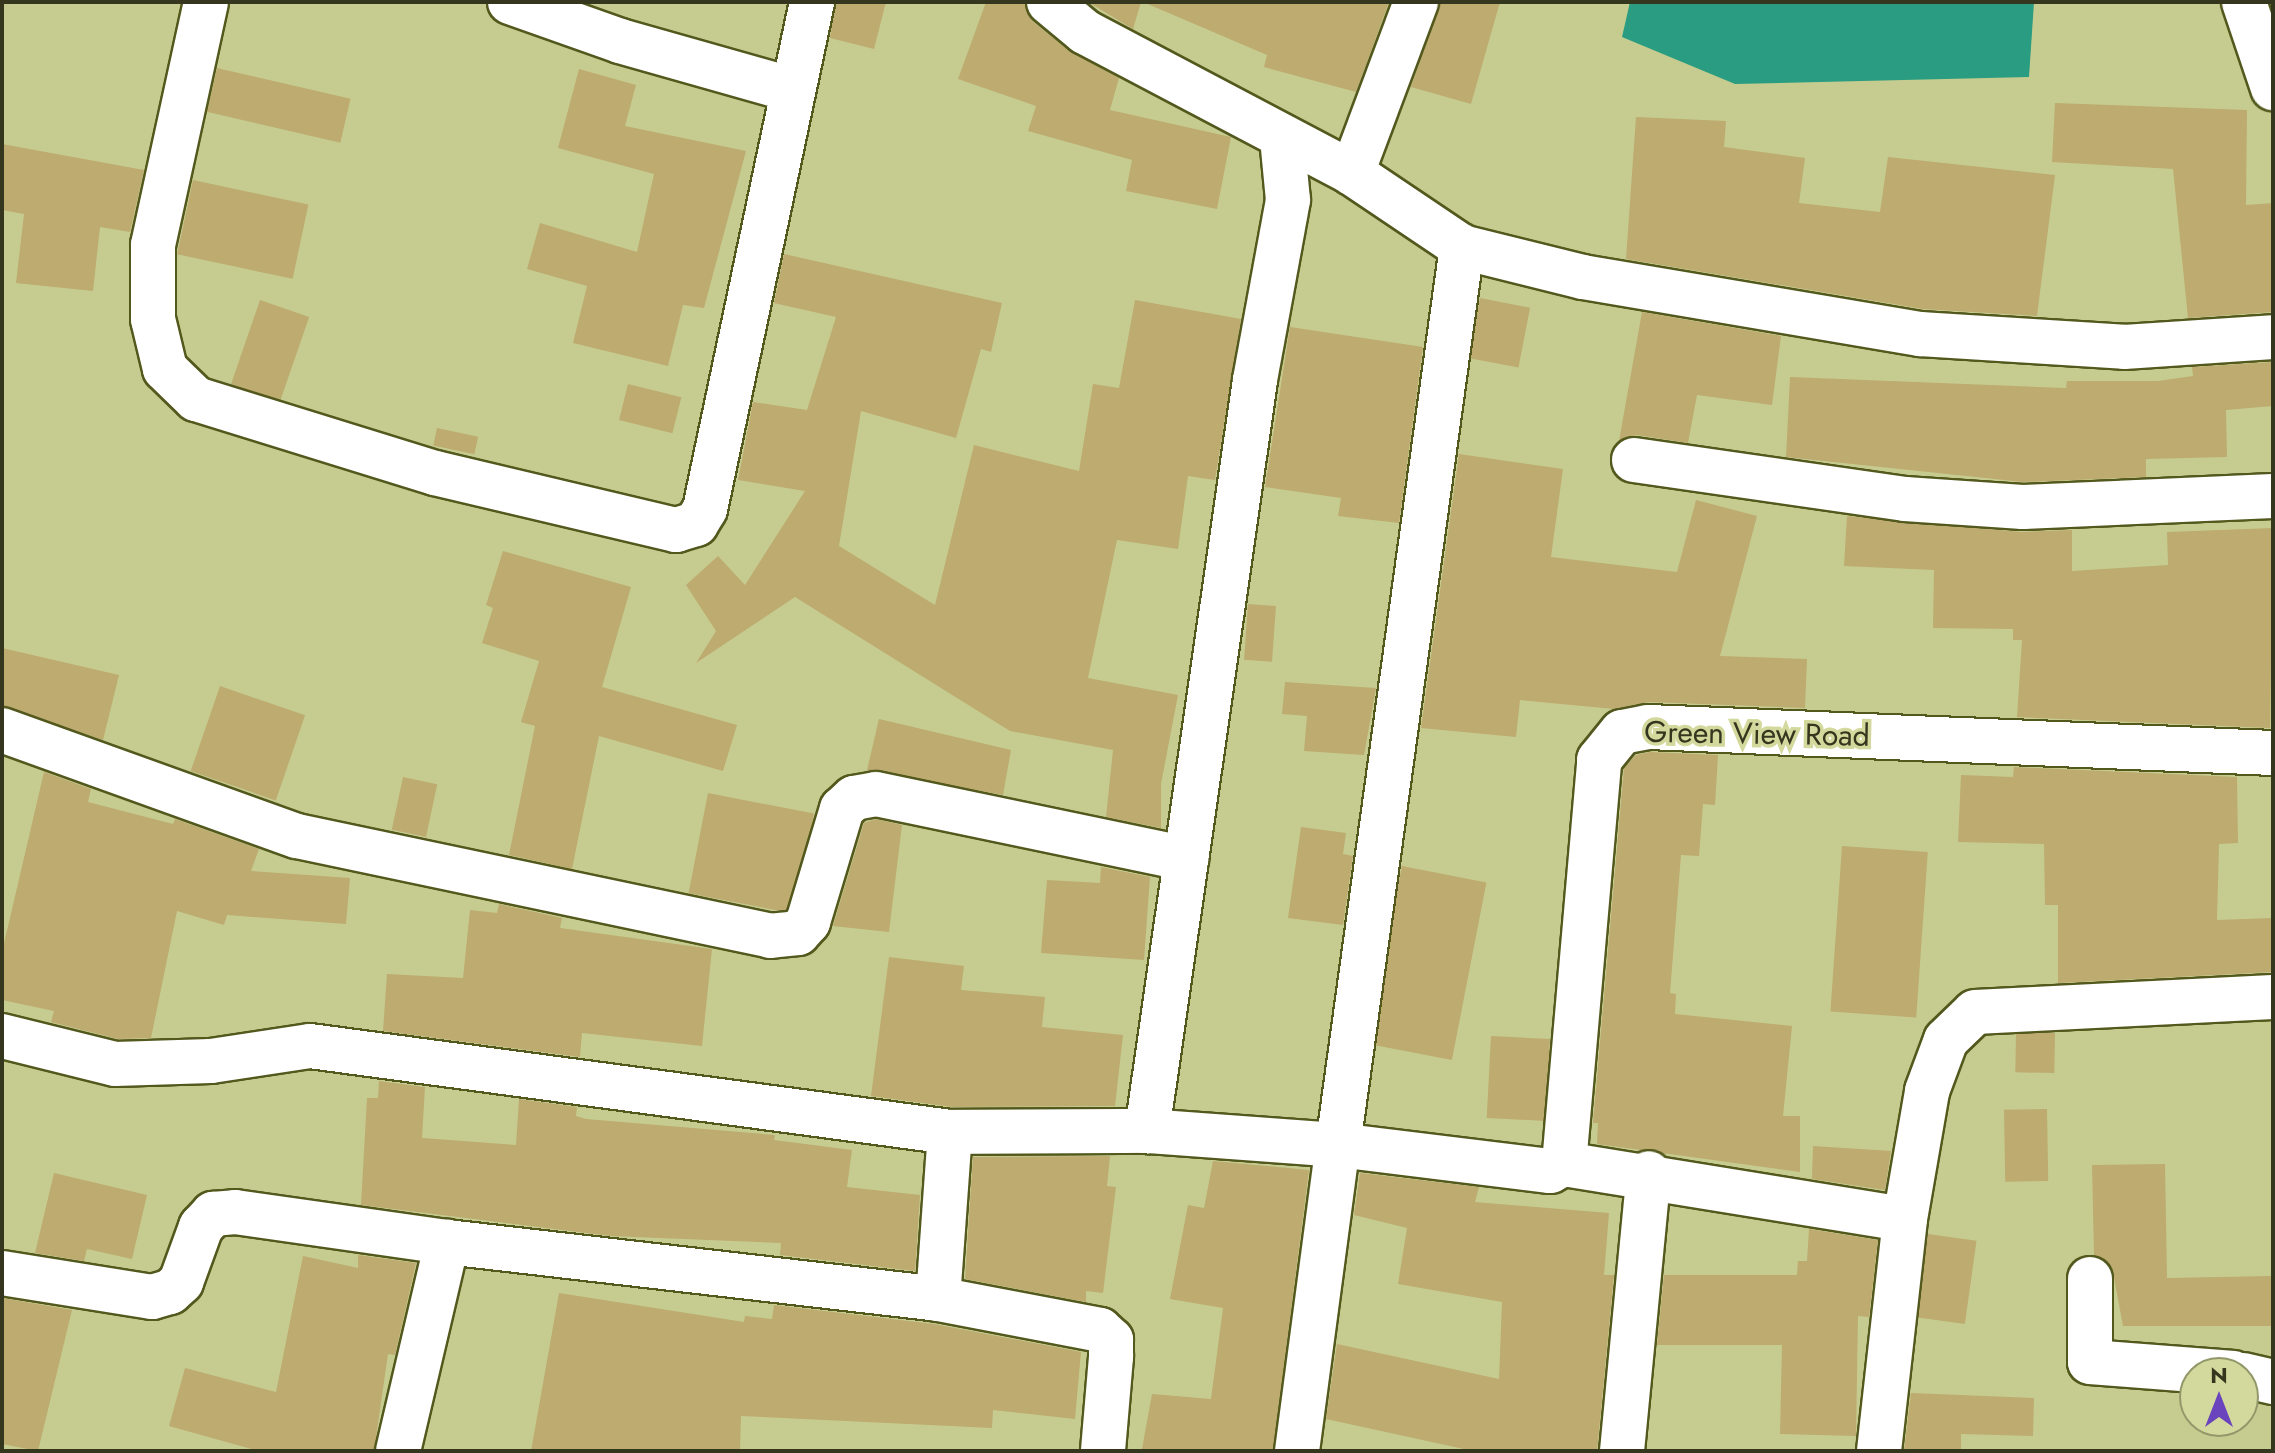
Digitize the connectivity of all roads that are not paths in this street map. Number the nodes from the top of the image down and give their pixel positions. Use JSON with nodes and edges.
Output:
{"nodes":[{"id":1,"x":206,"y":2,"type":"edge"},
{"id":2,"x":510,"y":2,"type":"edge"},
{"id":3,"x":812,"y":2,"type":"edge"},
{"id":4,"x":1049,"y":2,"type":"edge"},
{"id":5,"x":1416,"y":2,"type":"edge"},
{"id":6,"x":2255,"y":10,"type":"edge"},
{"id":7,"x":2273,"y":88,"type":"edge"},
{"id":8,"x":793,"y":90,"type":"junction"},
{"id":9,"x":1282,"y":138,"type":"junction"},
{"id":10,"x":1352,"y":173,"type":"junction"},
{"id":11,"x":1462,"y":247,"type":"junction"},
{"id":12,"x":2273,"y":337,"type":"edge"},
{"id":13,"x":1634,"y":460,"type":"dead end"},
{"id":14,"x":2273,"y":496,"type":"edge"},
{"id":15,"x":2,"y":730,"type":"edge"},
{"id":16,"x":2273,"y":753,"type":"edge"},
{"id":17,"x":1186,"y":859,"type":"junction"},
{"id":18,"x":2273,"y":997,"type":"edge"},
{"id":19,"x":2,"y":1036,"type":"edge"},
{"id":20,"x":1147,"y":1131,"type":"junction"},
{"id":21,"x":950,"y":1132,"type":"junction"},
{"id":22,"x":1338,"y":1145,"type":"junction"},
{"id":23,"x":1564,"y":1164,"type":"junction"},
{"id":24,"x":1649,"y":1173,"type":"junction"},
{"id":25,"x":1905,"y":1219,"type":"junction"},
{"id":26,"x":447,"y":1242,"type":"junction"},
{"id":27,"x":2,"y":1273,"type":"edge"},
{"id":28,"x":2090,"y":1279,"type":"dead end"},
{"id":29,"x":938,"y":1299,"type":"junction"},
{"id":30,"x":2179,"y":1369,"type":"edge"},
{"id":31,"x":398,"y":1451,"type":"edge"},
{"id":32,"x":1103,"y":1451,"type":"edge"},
{"id":33,"x":1297,"y":1451,"type":"edge"},
{"id":34,"x":1622,"y":1451,"type":"edge"},
{"id":35,"x":1879,"y":1451,"type":"edge"}],
"edges":[{"from":1,"to":8,"type":"street"},
{"from":2,"to":8,"type":"street"},
{"from":3,"to":8,"type":"street"},
{"from":4,"to":9,"type":"street"},
{"from":5,"to":10,"type":"street"},
{"from":6,"to":7,"type":"street"},
{"from":9,"to":10,"type":"street"},
{"from":9,"to":17,"type":"street"},
{"from":10,"to":11,"type":"street"},
{"from":11,"to":12,"type":"street"},
{"from":11,"to":22,"type":"street"},
{"from":13,"to":14,"type":"street"},
{"from":15,"to":17,"type":"street"},
{"from":16,"to":23,"type":"street","name":"Green View Road"},
{"from":17,"to":20,"type":"street"},
{"from":18,"to":25,"type":"street"},
{"from":19,"to":21,"type":"street"},
{"from":20,"to":21,"type":"street"},
{"from":20,"to":22,"type":"street"},
{"from":21,"to":29,"type":"street"},
{"from":22,"to":23,"type":"street"},
{"from":22,"to":33,"type":"street"},
{"from":23,"to":24,"type":"street"},
{"from":24,"to":25,"type":"street"},
{"from":24,"to":34,"type":"street"},
{"from":25,"to":35,"type":"street"},
{"from":26,"to":27,"type":"street"},
{"from":26,"to":29,"type":"street"},
{"from":26,"to":31,"type":"street"},
{"from":28,"to":30,"type":"street"},
{"from":29,"to":32,"type":"street"}]}
